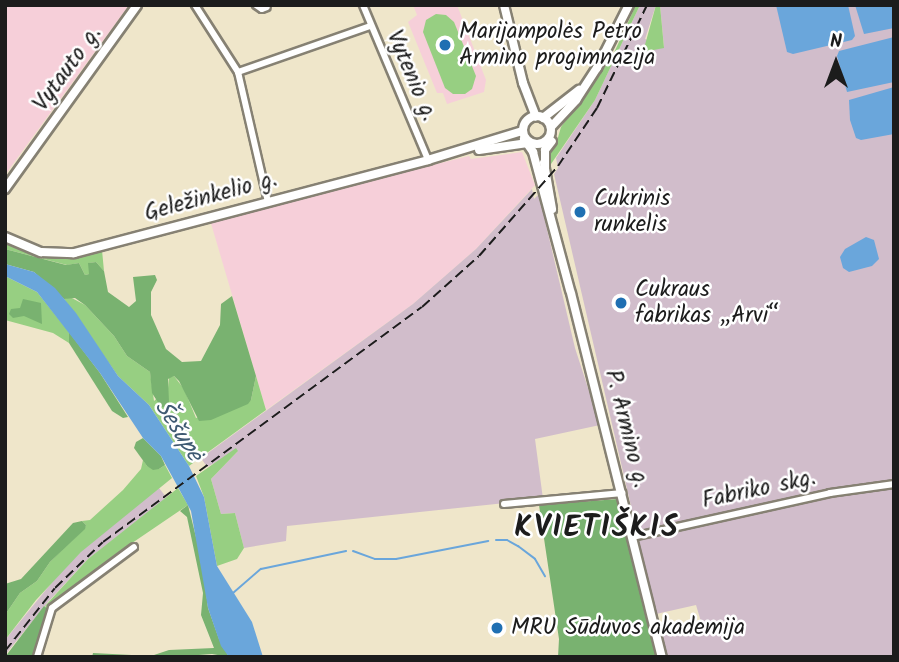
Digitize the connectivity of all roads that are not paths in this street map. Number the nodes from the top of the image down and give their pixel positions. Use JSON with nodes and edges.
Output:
{"nodes":[{"id":1,"x":137,"y":5,"type":"edge"},
{"id":2,"x":195,"y":5,"type":"edge"},
{"id":3,"x":256,"y":5,"type":"edge"},
{"id":4,"x":363,"y":5,"type":"edge"},
{"id":5,"x":505,"y":5,"type":"edge"},
{"id":6,"x":629,"y":5,"type":"edge"},
{"id":7,"x":267,"y":7,"type":"dead end"},
{"id":8,"x":370,"y":26,"type":"junction"},
{"id":9,"x":239,"y":72,"type":"junction"},
{"id":10,"x":575,"y":98,"type":"junction"},
{"id":11,"x":535,"y":130,"type":"junction"},
{"id":12,"x":428,"y":160,"type":"junction"},
{"id":13,"x":542,"y":168,"type":"junction"},
{"id":14,"x":5,"y":189,"type":"edge"},
{"id":15,"x":268,"y":202,"type":"junction"},
{"id":16,"x":5,"y":237,"type":"edge"},
{"id":17,"x":894,"y":484,"type":"edge"},
{"id":18,"x":622,"y":493,"type":"junction"},
{"id":19,"x":504,"y":504,"type":"dead end"},
{"id":20,"x":632,"y":537,"type":"junction"},
{"id":21,"x":134,"y":547,"type":"dead end"},
{"id":22,"x":37,"y":657,"type":"edge"},
{"id":23,"x":662,"y":657,"type":"edge"}],
"edges":[{"from":1,"to":14,"type":"main road","name":"Vytauto g."},
{"from":2,"to":9,"type":"street"},
{"from":3,"to":7,"type":"street"},
{"from":4,"to":8,"type":"street","name":"Vytenio g."},
{"from":5,"to":11,"type":"main road","name":"P. Armino g."},
{"from":6,"to":10,"type":"main road"},
{"from":8,"to":9,"type":"street"},
{"from":8,"to":12,"type":"street","name":"Vytenio g."},
{"from":9,"to":15,"type":"street"},
{"from":10,"to":11,"type":"main road"},
{"from":10,"to":13,"type":"main road"},
{"from":11,"to":12,"type":"main road","name":"Geležinkelio g."},
{"from":11,"to":12,"type":"main road","name":"Geležinkelio g."},
{"from":11,"to":13,"type":"main road","name":"P. Armino g."},
{"from":11,"to":13,"type":"main road","name":"P. Armino g."},
{"from":12,"to":15,"type":"main road","name":"Geležinkelio g."},
{"from":13,"to":18,"type":"main road","name":"P. Armino g."},
{"from":15,"to":16,"type":"main road","name":"Geležinkelio g."},
{"from":17,"to":20,"type":"street","name":"Fabriko skg."},
{"from":18,"to":19,"type":"street"},
{"from":18,"to":20,"type":"main road","name":"P. Armino g."},
{"from":20,"to":23,"type":"main road","name":"P. Armino g."},
{"from":21,"to":22,"type":"street"}]}
